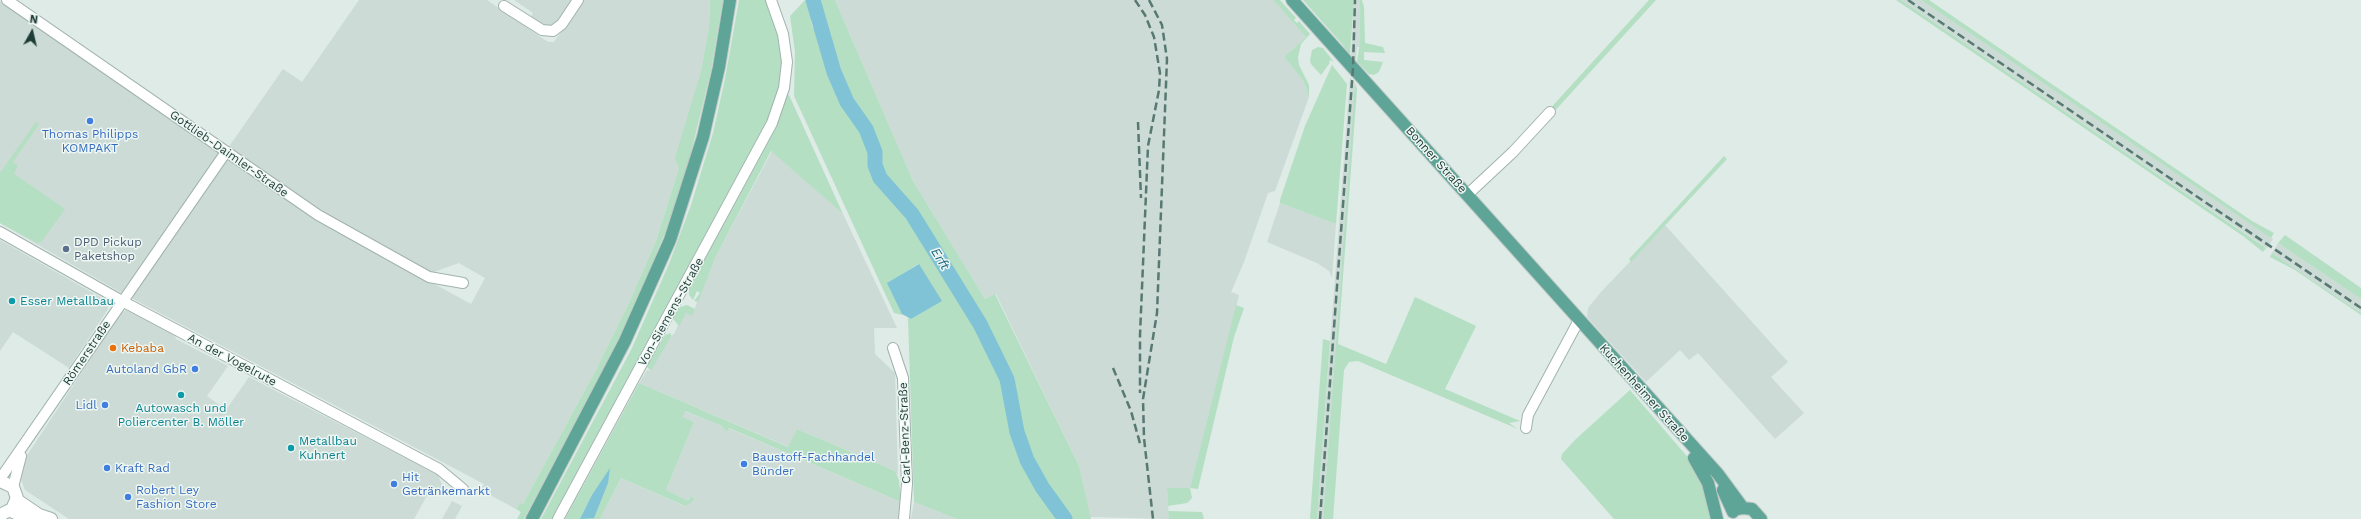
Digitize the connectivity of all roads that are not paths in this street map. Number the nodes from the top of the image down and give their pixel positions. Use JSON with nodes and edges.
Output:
{"nodes":[{"id":1,"x":7,"y":0,"type":"edge"},
{"id":2,"x":578,"y":0,"type":"edge"},
{"id":3,"x":730,"y":0,"type":"edge"},
{"id":4,"x":772,"y":0,"type":"edge"},
{"id":5,"x":1292,"y":0,"type":"edge"},
{"id":6,"x":504,"y":6,"type":"dead end"},
{"id":7,"x":1550,"y":112,"type":"dead end"},
{"id":8,"x":226,"y":152,"type":"junction"},
{"id":9,"x":1467,"y":195,"type":"junction"},
{"id":10,"x":0,"y":232,"type":"edge"},
{"id":11,"x":463,"y":284,"type":"dead end"},
{"id":12,"x":122,"y":301,"type":"junction"},
{"id":13,"x":1578,"y":320,"type":"junction"},
{"id":14,"x":893,"y":348,"type":"dead end"},
{"id":15,"x":1675,"y":426,"type":"junction"},
{"id":16,"x":1526,"y":428,"type":"dead end"},
{"id":17,"x":30,"y":436,"type":"junction"},
{"id":18,"x":0,"y":480,"type":"edge"},
{"id":19,"x":13,"y":487,"type":"junction"},
{"id":20,"x":463,"y":489,"type":"dead end"},
{"id":21,"x":17,"y":500,"type":"junction"},
{"id":22,"x":5,"y":513,"type":"edge"},
{"id":23,"x":1735,"y":513,"type":"edge"},
{"id":24,"x":29,"y":519,"type":"edge"},
{"id":25,"x":51,"y":519,"type":"edge"},
{"id":26,"x":532,"y":519,"type":"edge"},
{"id":27,"x":558,"y":519,"type":"edge"},
{"id":28,"x":904,"y":519,"type":"edge"},
{"id":29,"x":1717,"y":519,"type":"edge"},
{"id":30,"x":1761,"y":519,"type":"edge"}],
"edges":[{"from":1,"to":8,"type":"street","name":"Gottlieb-Daimler-Straße"},
{"from":2,"to":6,"type":"street"},
{"from":3,"to":26,"type":"main road"},
{"from":4,"to":27,"type":"street","name":"Von-Siemens-Straße"},
{"from":5,"to":9,"type":"main road","name":"Bonner Straße"},
{"from":7,"to":9,"type":"street"},
{"from":8,"to":11,"type":"street","name":"Gottlieb-Daimler-Straße"},
{"from":8,"to":12,"type":"street","name":"Römerstraße"},
{"from":9,"to":13,"type":"main road","name":"Bonner Straße"},
{"from":10,"to":12,"type":"street","name":"An der Vogelrute"},
{"from":12,"to":17,"type":"street","name":"Römerstraße"},
{"from":12,"to":20,"type":"street","name":"An der Vogelrute"},
{"from":13,"to":15,"type":"main road","name":"Kuchenheimer Straße"},
{"from":13,"to":16,"type":"street"},
{"from":14,"to":28,"type":"street","name":"Carl-Benz-Straße"},
{"from":15,"to":23,"type":"main road","name":"Kuchenheimer Straße"},
{"from":15,"to":29,"type":"main road"},
{"from":17,"to":18,"type":"street","name":"Römerstraße"},
{"from":17,"to":19,"type":"street","name":"Römerstraße"},
{"from":18,"to":19,"type":"street"},
{"from":19,"to":21,"type":"street"},
{"from":21,"to":22,"type":"street"},
{"from":21,"to":25,"type":"street"},
{"from":22,"to":24,"type":"street"},
{"from":23,"to":30,"type":"main road"}]}
